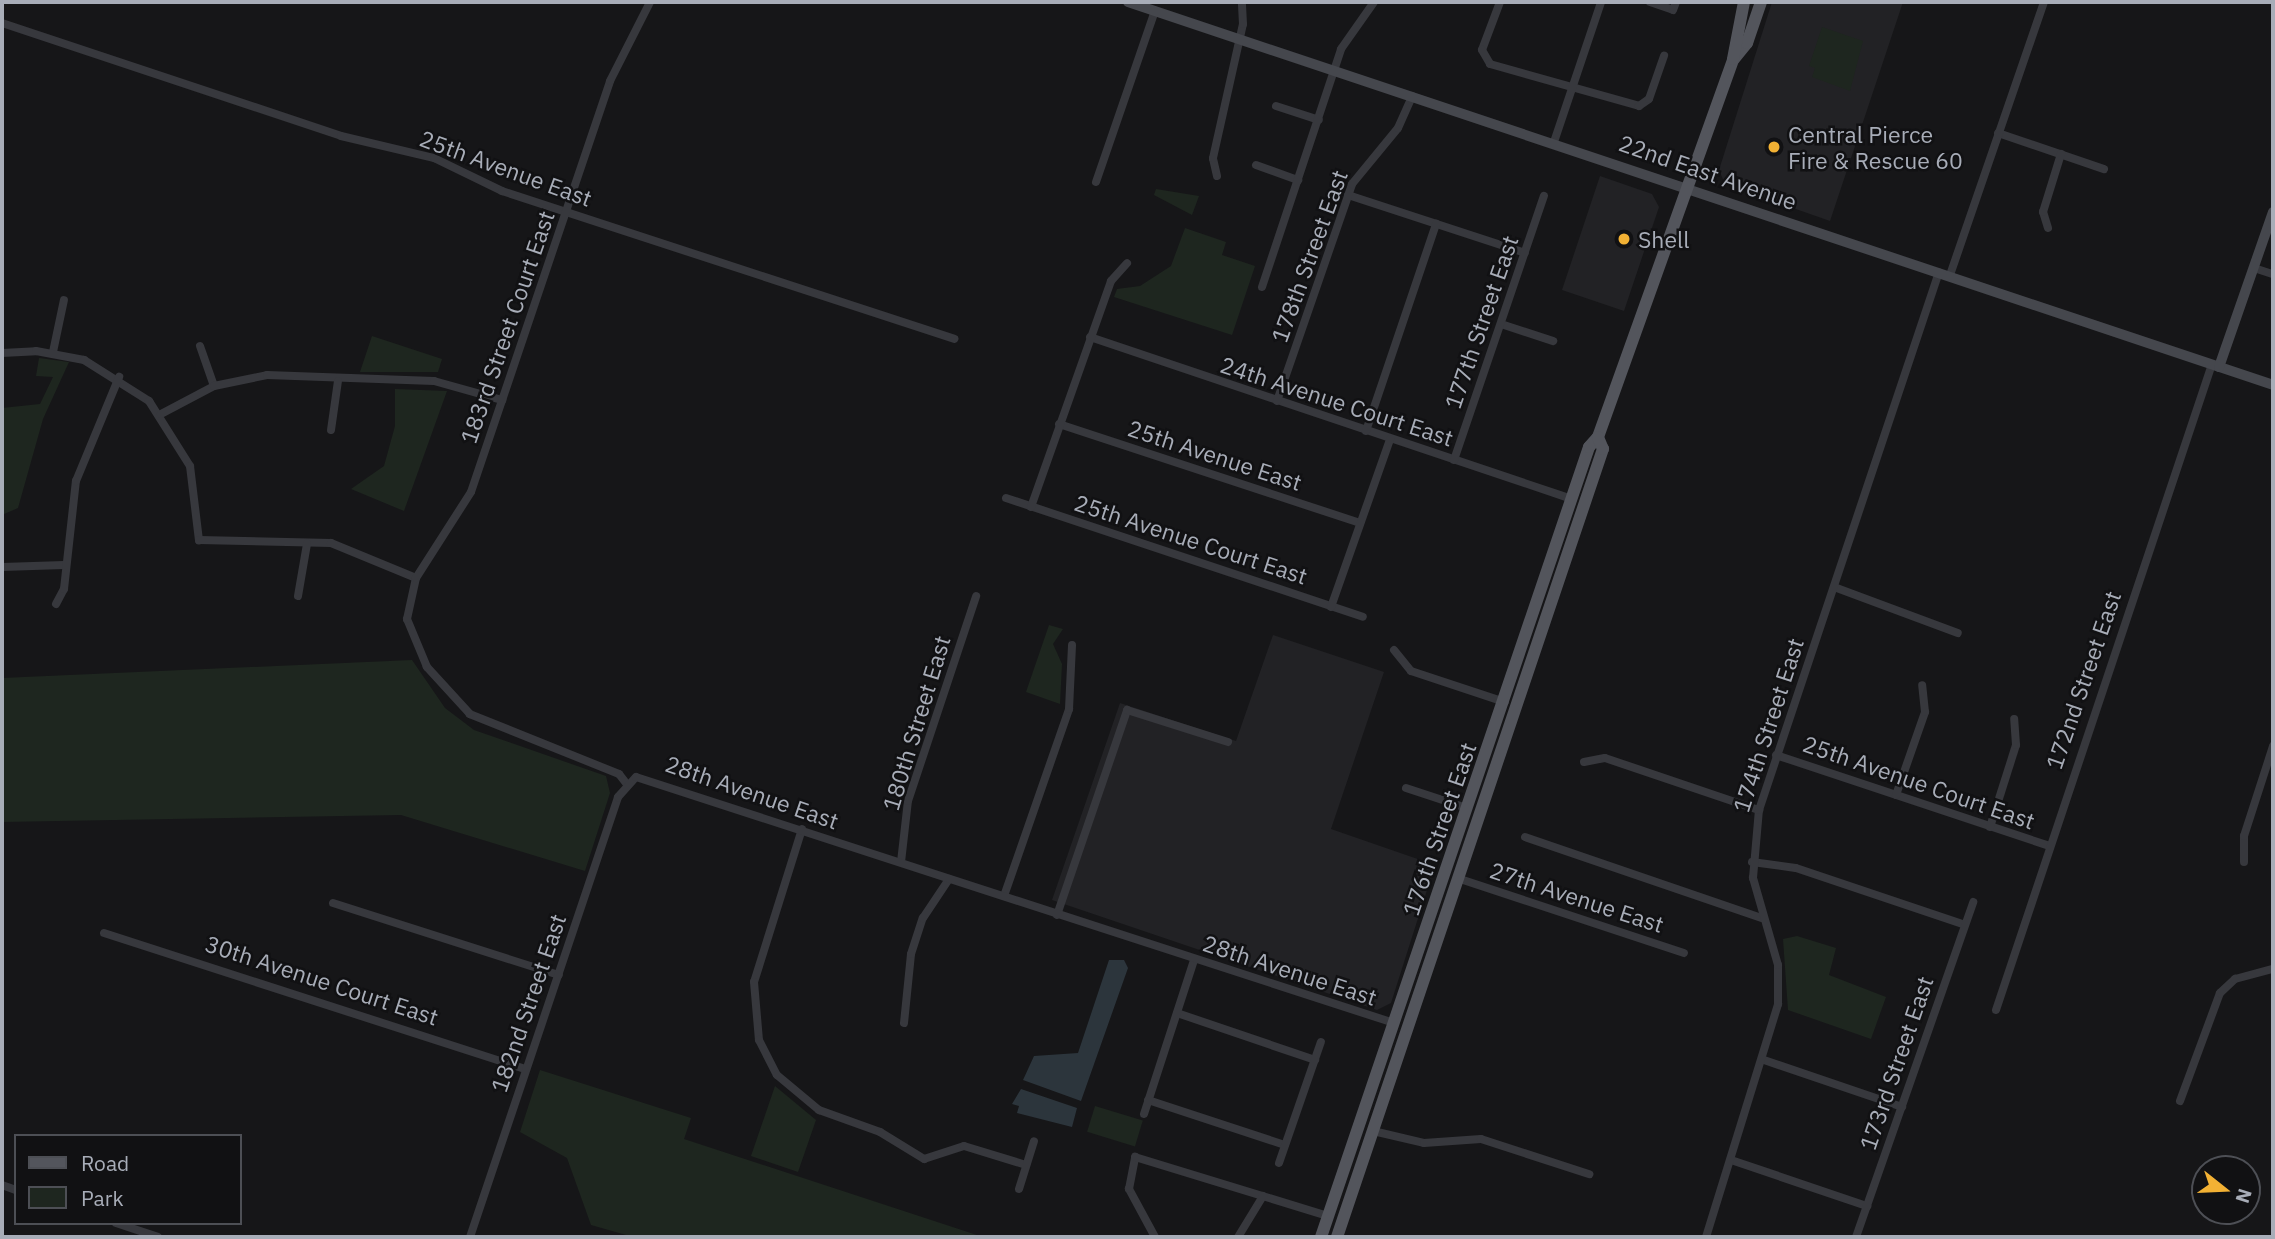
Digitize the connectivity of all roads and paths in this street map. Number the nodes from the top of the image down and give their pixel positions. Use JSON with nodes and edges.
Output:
{"nodes":[{"id":1,"x":650,"y":2,"type":"edge"},
{"id":2,"x":1128,"y":2,"type":"edge"},
{"id":3,"x":1242,"y":2,"type":"edge"},
{"id":4,"x":1374,"y":2,"type":"edge"},
{"id":5,"x":1500,"y":2,"type":"edge"},
{"id":6,"x":1601,"y":2,"type":"edge"},
{"id":7,"x":1650,"y":2,"type":"edge"},
{"id":8,"x":1744,"y":2,"type":"edge"},
{"id":9,"x":1761,"y":2,"type":"edge"},
{"id":10,"x":2043,"y":2,"type":"edge"},
{"id":11,"x":1675,"y":6,"type":"edge"},
{"id":12,"x":1155,"y":11,"type":"junction"},
{"id":13,"x":2,"y":23,"type":"edge"},
{"id":14,"x":1239,"y":39,"type":"junction"},
{"id":15,"x":1664,"y":56,"type":"dead end"},
{"id":16,"x":1733,"y":59,"type":"junction"},
{"id":17,"x":1336,"y":71,"type":"junction"},
{"id":18,"x":1573,"y":86,"type":"junction"},
{"id":19,"x":1412,"y":96,"type":"junction"},
{"id":20,"x":1276,"y":106,"type":"dead end"},
{"id":21,"x":1319,"y":120,"type":"junction"},
{"id":22,"x":1998,"y":133,"type":"junction"},
{"id":23,"x":1554,"y":142,"type":"junction"},
{"id":24,"x":2061,"y":154,"type":"junction"},
{"id":25,"x":1256,"y":165,"type":"dead end"},
{"id":26,"x":2104,"y":169,"type":"dead end"},
{"id":27,"x":1217,"y":176,"type":"dead end"},
{"id":28,"x":1298,"y":180,"type":"junction"},
{"id":29,"x":1096,"y":182,"type":"dead end"},
{"id":30,"x":1688,"y":188,"type":"junction"},
{"id":31,"x":1348,"y":195,"type":"junction"},
{"id":32,"x":1544,"y":196,"type":"dead end"},
{"id":33,"x":2273,"y":212,"type":"edge"},
{"id":34,"x":566,"y":213,"type":"junction"},
{"id":35,"x":1436,"y":224,"type":"junction"},
{"id":36,"x":2048,"y":228,"type":"dead end"},
{"id":37,"x":1525,"y":253,"type":"junction"},
{"id":38,"x":1127,"y":262,"type":"dead end"},
{"id":39,"x":2254,"y":268,"type":"junction"},
{"id":40,"x":1945,"y":274,"type":"junction"},
{"id":41,"x":2273,"y":274,"type":"edge"},
{"id":42,"x":1262,"y":287,"type":"dead end"},
{"id":43,"x":64,"y":300,"type":"dead end"},
{"id":44,"x":1501,"y":324,"type":"junction"},
{"id":45,"x":1090,"y":337,"type":"junction"},
{"id":46,"x":954,"y":339,"type":"dead end"},
{"id":47,"x":1553,"y":341,"type":"dead end"},
{"id":48,"x":200,"y":346,"type":"dead end"},
{"id":49,"x":53,"y":352,"type":"junction"},
{"id":50,"x":2,"y":353,"type":"edge"},
{"id":51,"x":2216,"y":365,"type":"junction"},
{"id":52,"x":119,"y":377,"type":"junction"},
{"id":53,"x":338,"y":381,"type":"junction"},
{"id":54,"x":2273,"y":385,"type":"edge"},
{"id":55,"x":214,"y":386,"type":"junction"},
{"id":56,"x":502,"y":400,"type":"junction"},
{"id":57,"x":1277,"y":401,"type":"junction"},
{"id":58,"x":161,"y":414,"type":"junction"},
{"id":59,"x":1059,"y":424,"type":"junction"},
{"id":60,"x":331,"y":430,"type":"dead end"},
{"id":61,"x":1366,"y":431,"type":"junction"},
{"id":62,"x":1598,"y":437,"type":"junction"},
{"id":63,"x":1390,"y":439,"type":"junction"},
{"id":64,"x":1454,"y":460,"type":"junction"},
{"id":65,"x":1006,"y":498,"type":"dead end"},
{"id":66,"x":1572,"y":499,"type":"junction"},
{"id":67,"x":1031,"y":507,"type":"junction"},
{"id":68,"x":1360,"y":523,"type":"junction"},
{"id":69,"x":307,"y":544,"type":"junction"},
{"id":70,"x":64,"y":565,"type":"junction"},
{"id":71,"x":2,"y":567,"type":"edge"},
{"id":72,"x":416,"y":578,"type":"junction"},
{"id":73,"x":1834,"y":587,"type":"junction"},
{"id":74,"x":298,"y":596,"type":"dead end"},
{"id":75,"x":976,"y":596,"type":"dead end"},
{"id":76,"x":56,"y":604,"type":"dead end"},
{"id":77,"x":1331,"y":607,"type":"junction"},
{"id":78,"x":1363,"y":617,"type":"dead end"},
{"id":79,"x":1958,"y":633,"type":"dead end"},
{"id":80,"x":1072,"y":645,"type":"dead end"},
{"id":81,"x":1394,"y":650,"type":"dead end"},
{"id":82,"x":1922,"y":685,"type":"dead end"},
{"id":83,"x":1510,"y":687,"type":"junction"},
{"id":84,"x":1505,"y":702,"type":"junction"},
{"id":85,"x":2014,"y":719,"type":"dead end"},
{"id":86,"x":1228,"y":743,"type":"dead end"},
{"id":87,"x":2273,"y":746,"type":"edge"},
{"id":88,"x":1776,"y":755,"type":"junction"},
{"id":89,"x":1497,"y":761,"type":"junction"},
{"id":90,"x":1584,"y":762,"type":"dead end"},
{"id":91,"x":2272,"y":762,"type":"edge"},
{"id":92,"x":626,"y":783,"type":"junction"},
{"id":93,"x":1406,"y":788,"type":"dead end"},
{"id":94,"x":1896,"y":795,"type":"junction"},
{"id":95,"x":1467,"y":808,"type":"junction"},
{"id":96,"x":1759,"y":810,"type":"junction"},
{"id":97,"x":1990,"y":827,"type":"junction"},
{"id":98,"x":802,"y":829,"type":"junction"},
{"id":99,"x":1525,"y":837,"type":"dead end"},
{"id":100,"x":2049,"y":846,"type":"junction"},
{"id":101,"x":901,"y":862,"type":"junction"},
{"id":102,"x":1752,"y":862,"type":"junction"},
{"id":103,"x":2244,"y":862,"type":"dead end"},
{"id":104,"x":1457,"y":878,"type":"junction"},
{"id":105,"x":949,"y":879,"type":"junction"},
{"id":106,"x":1004,"y":897,"type":"junction"},
{"id":107,"x":1973,"y":902,"type":"dead end"},
{"id":108,"x":333,"y":903,"type":"dead end"},
{"id":109,"x":1057,"y":915,"type":"junction"},
{"id":110,"x":1762,"y":918,"type":"junction"},
{"id":111,"x":1965,"y":925,"type":"junction"},
{"id":112,"x":104,"y":933,"type":"dead end"},
{"id":113,"x":1684,"y":953,"type":"dead end"},
{"id":114,"x":1194,"y":960,"type":"junction"},
{"id":115,"x":2273,"y":969,"type":"edge"},
{"id":116,"x":559,"y":975,"type":"junction"},
{"id":117,"x":1996,"y":1010,"type":"dead end"},
{"id":118,"x":1177,"y":1013,"type":"junction"},
{"id":119,"x":904,"y":1023,"type":"dead end"},
{"id":120,"x":1394,"y":1023,"type":"junction"},
{"id":121,"x":1321,"y":1042,"type":"dead end"},
{"id":122,"x":1315,"y":1060,"type":"junction"},
{"id":123,"x":1764,"y":1060,"type":"junction"},
{"id":124,"x":526,"y":1069,"type":"junction"},
{"id":125,"x":1387,"y":1088,"type":"junction"},
{"id":126,"x":1148,"y":1100,"type":"junction"},
{"id":127,"x":2180,"y":1101,"type":"dead end"},
{"id":128,"x":1902,"y":1107,"type":"junction"},
{"id":129,"x":1144,"y":1114,"type":"dead end"},
{"id":130,"x":1373,"y":1131,"type":"junction"},
{"id":131,"x":1034,"y":1141,"type":"dead end"},
{"id":132,"x":1285,"y":1145,"type":"junction"},
{"id":133,"x":1731,"y":1160,"type":"junction"},
{"id":134,"x":1279,"y":1163,"type":"dead end"},
{"id":135,"x":1026,"y":1165,"type":"junction"},
{"id":136,"x":1589,"y":1174,"type":"dead end"},
{"id":137,"x":1019,"y":1189,"type":"dead end"},
{"id":138,"x":1263,"y":1196,"type":"junction"},
{"id":139,"x":1867,"y":1206,"type":"junction"},
{"id":140,"x":1328,"y":1216,"type":"junction"},
{"id":141,"x":122,"y":1225,"type":"edge"},
{"id":142,"x":158,"y":1237,"type":"edge"},
{"id":143,"x":470,"y":1237,"type":"edge"},
{"id":144,"x":1155,"y":1237,"type":"edge"},
{"id":145,"x":1238,"y":1237,"type":"edge"},
{"id":146,"x":1321,"y":1237,"type":"edge"},
{"id":147,"x":1337,"y":1237,"type":"edge"},
{"id":148,"x":1706,"y":1237,"type":"edge"},
{"id":149,"x":1857,"y":1237,"type":"edge"}],
"edges":[{"from":1,"to":34,"type":"street","name":"183rd Street Court East"},
{"from":2,"to":12,"type":"street","name":"22nd East Avenue"},
{"from":3,"to":14,"type":"street"},
{"from":4,"to":17,"type":"street"},
{"from":5,"to":18,"type":"street"},
{"from":6,"to":18,"type":"street"},
{"from":7,"to":11,"type":"street"},
{"from":8,"to":16,"type":"main road","name":"176th Street East"},
{"from":9,"to":16,"type":"main road","name":"176th Street East"},
{"from":10,"to":22,"type":"street","name":"174th Street East"},
{"from":12,"to":14,"type":"street","name":"22nd East Avenue"},
{"from":12,"to":29,"type":"street"},
{"from":13,"to":34,"type":"street","name":"25th Avenue East"},
{"from":14,"to":17,"type":"street","name":"22nd East Avenue"},
{"from":14,"to":27,"type":"street"},
{"from":15,"to":18,"type":"street"},
{"from":16,"to":30,"type":"main road","name":"176th Street East"},
{"from":17,"to":19,"type":"street","name":"22nd East Avenue"},
{"from":17,"to":21,"type":"street"},
{"from":18,"to":23,"type":"street"},
{"from":19,"to":23,"type":"street","name":"22nd East Avenue"},
{"from":19,"to":31,"type":"street","name":"178th Street East"},
{"from":20,"to":21,"type":"street"},
{"from":21,"to":28,"type":"street"},
{"from":22,"to":24,"type":"street"},
{"from":22,"to":40,"type":"street","name":"174th Street East"},
{"from":23,"to":30,"type":"street","name":"22nd East Avenue"},
{"from":24,"to":26,"type":"street"},
{"from":24,"to":36,"type":"street"},
{"from":25,"to":28,"type":"street"},
{"from":28,"to":42,"type":"street"},
{"from":30,"to":40,"type":"street","name":"22nd East Avenue"},
{"from":30,"to":62,"type":"main road","name":"176th Street East"},
{"from":31,"to":35,"type":"street"},
{"from":31,"to":57,"type":"street","name":"178th Street East"},
{"from":32,"to":37,"type":"street","name":"177th Street East"},
{"from":33,"to":39,"type":"street","name":"172nd Street East"},
{"from":34,"to":46,"type":"street","name":"25th Avenue East"},
{"from":34,"to":56,"type":"street","name":"183rd Street Court East"},
{"from":35,"to":37,"type":"street"},
{"from":35,"to":61,"type":"street"},
{"from":37,"to":44,"type":"street","name":"177th Street East"},
{"from":38,"to":45,"type":"street"},
{"from":39,"to":41,"type":"street"},
{"from":39,"to":51,"type":"street","name":"172nd Street East"},
{"from":40,"to":51,"type":"street","name":"22nd East Avenue"},
{"from":40,"to":73,"type":"street","name":"174th Street East"},
{"from":43,"to":49,"type":"street"},
{"from":44,"to":47,"type":"street"},
{"from":44,"to":64,"type":"street","name":"177th Street East"},
{"from":45,"to":57,"type":"street","name":"24th Avenue Court East"},
{"from":45,"to":59,"type":"street"},
{"from":48,"to":55,"type":"street"},
{"from":49,"to":50,"type":"street"},
{"from":49,"to":52,"type":"street"},
{"from":51,"to":54,"type":"street","name":"22nd East Avenue"},
{"from":51,"to":100,"type":"street","name":"172nd Street East"},
{"from":52,"to":58,"type":"street"},
{"from":52,"to":70,"type":"street"},
{"from":53,"to":55,"type":"street"},
{"from":53,"to":56,"type":"street"},
{"from":53,"to":60,"type":"street"},
{"from":55,"to":58,"type":"street"},
{"from":56,"to":72,"type":"street","name":"183rd Street Court East"},
{"from":57,"to":61,"type":"street","name":"24th Avenue Court East"},
{"from":58,"to":69,"type":"street"},
{"from":59,"to":67,"type":"street"},
{"from":59,"to":68,"type":"street","name":"25th Avenue East"},
{"from":61,"to":63,"type":"street","name":"24th Avenue Court East"},
{"from":62,"to":66,"type":"main road","name":"176th Street East"},
{"from":62,"to":89,"type":"main road","name":"176th Street East"},
{"from":63,"to":64,"type":"street","name":"24th Avenue Court East"},
{"from":63,"to":68,"type":"street"},
{"from":64,"to":66,"type":"street","name":"24th Avenue Court East"},
{"from":65,"to":67,"type":"street","name":"25th Avenue Court East"},
{"from":66,"to":83,"type":"main road","name":"176th Street East"},
{"from":67,"to":77,"type":"street","name":"25th Avenue Court East"},
{"from":68,"to":77,"type":"street"},
{"from":69,"to":72,"type":"street"},
{"from":69,"to":74,"type":"street"},
{"from":70,"to":71,"type":"street"},
{"from":70,"to":76,"type":"street"},
{"from":72,"to":92,"type":"street"},
{"from":73,"to":79,"type":"street"},
{"from":73,"to":88,"type":"street","name":"174th Street East"},
{"from":75,"to":101,"type":"street","name":"180th Street East"},
{"from":77,"to":78,"type":"street","name":"25th Avenue Court East"},
{"from":80,"to":106,"type":"street"},
{"from":81,"to":84,"type":"street"},
{"from":82,"to":94,"type":"street"},
{"from":83,"to":84,"type":"main road","name":"176th Street East"},
{"from":83,"to":89,"type":"main road"},
{"from":84,"to":95,"type":"main road","name":"176th Street East"},
{"from":85,"to":97,"type":"street"},
{"from":86,"to":109,"type":"street"},
{"from":87,"to":91,"type":"street"},
{"from":88,"to":94,"type":"street","name":"25th Avenue Court East"},
{"from":88,"to":96,"type":"street","name":"174th Street East"},
{"from":89,"to":104,"type":"main road","name":"176th Street East"},
{"from":90,"to":96,"type":"street"},
{"from":91,"to":103,"type":"street"},
{"from":92,"to":98,"type":"street","name":"28th Avenue East"},
{"from":92,"to":116,"type":"street","name":"182nd Street East"},
{"from":93,"to":95,"type":"street"},
{"from":94,"to":97,"type":"street","name":"25th Avenue Court East"},
{"from":95,"to":120,"type":"main road","name":"176th Street East"},
{"from":96,"to":102,"type":"street","name":"174th Street East"},
{"from":97,"to":100,"type":"street","name":"25th Avenue Court East"},
{"from":98,"to":101,"type":"street","name":"28th Avenue East"},
{"from":98,"to":135,"type":"street"},
{"from":99,"to":110,"type":"street"},
{"from":100,"to":117,"type":"street","name":"172nd Street East"},
{"from":101,"to":105,"type":"street","name":"28th Avenue East"},
{"from":102,"to":110,"type":"street","name":"174th Street East"},
{"from":102,"to":111,"type":"street"},
{"from":104,"to":113,"type":"street","name":"27th Avenue East"},
{"from":104,"to":125,"type":"main road","name":"176th Street East"},
{"from":105,"to":106,"type":"street","name":"28th Avenue East"},
{"from":105,"to":119,"type":"street"},
{"from":106,"to":109,"type":"street","name":"28th Avenue East"},
{"from":107,"to":111,"type":"street","name":"173rd Street East"},
{"from":108,"to":116,"type":"street"},
{"from":109,"to":114,"type":"street","name":"28th Avenue East"},
{"from":110,"to":123,"type":"street","name":"174th Street East"},
{"from":111,"to":128,"type":"street","name":"173rd Street East"},
{"from":112,"to":124,"type":"street","name":"30th Avenue Court East"},
{"from":114,"to":118,"type":"street"},
{"from":114,"to":120,"type":"street","name":"28th Avenue East"},
{"from":115,"to":127,"type":"street"},
{"from":116,"to":124,"type":"street","name":"182nd Street East"},
{"from":118,"to":122,"type":"street"},
{"from":118,"to":126,"type":"street"},
{"from":120,"to":125,"type":"main road"},
{"from":120,"to":140,"type":"main road","name":"176th Street East"},
{"from":121,"to":122,"type":"street"},
{"from":122,"to":132,"type":"street"},
{"from":123,"to":128,"type":"street"},
{"from":123,"to":133,"type":"street","name":"174th Street East"},
{"from":124,"to":143,"type":"street","name":"182nd Street East"},
{"from":125,"to":130,"type":"main road","name":"176th Street East"},
{"from":126,"to":129,"type":"street"},
{"from":126,"to":132,"type":"street"},
{"from":128,"to":139,"type":"street","name":"173rd Street East"},
{"from":130,"to":136,"type":"street"},
{"from":130,"to":147,"type":"main road","name":"176th Street East"},
{"from":131,"to":135,"type":"street"},
{"from":132,"to":134,"type":"street"},
{"from":133,"to":139,"type":"street"},
{"from":133,"to":148,"type":"street","name":"174th Street East"},
{"from":135,"to":137,"type":"street"},
{"from":138,"to":140,"type":"street"},
{"from":138,"to":144,"type":"street"},
{"from":138,"to":145,"type":"street"},
{"from":139,"to":149,"type":"street","name":"173rd Street East"},
{"from":140,"to":146,"type":"main road","name":"176th Street East"},
{"from":141,"to":142,"type":"street"}]}
